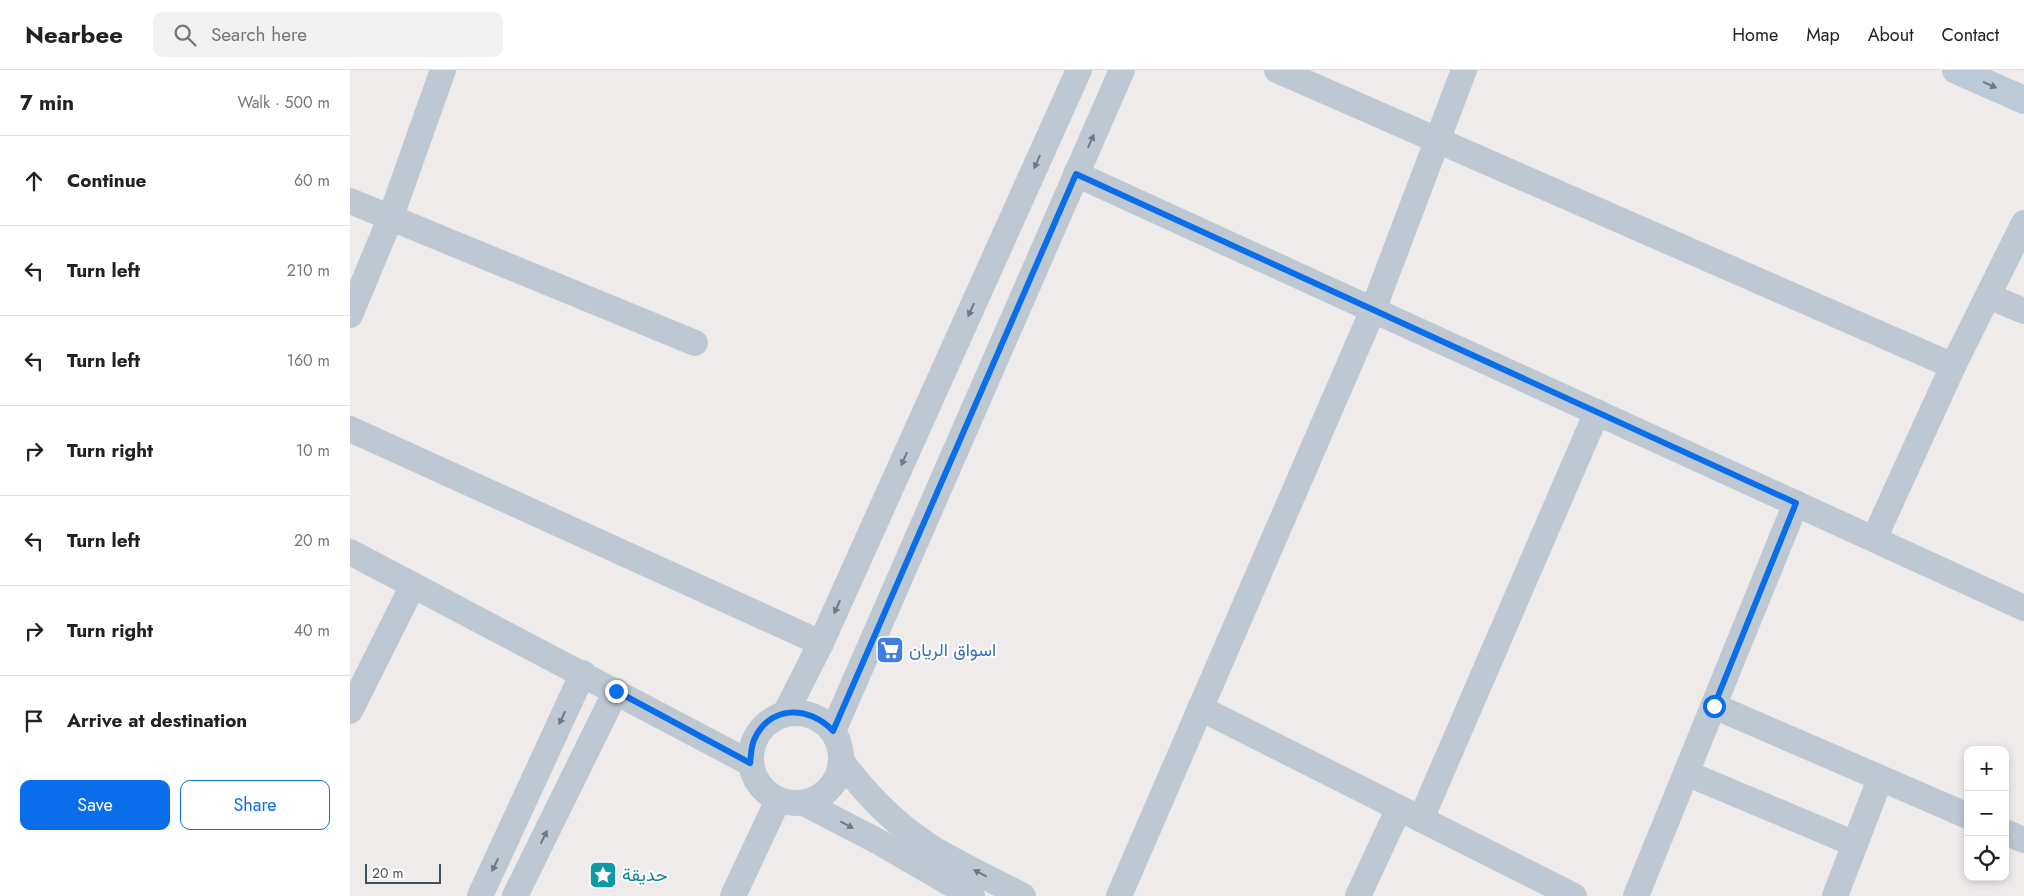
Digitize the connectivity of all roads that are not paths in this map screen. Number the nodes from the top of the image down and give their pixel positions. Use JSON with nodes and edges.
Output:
{"nodes":[{"id":1,"x":443,"y":70,"type":"edge"},
{"id":2,"x":1079,"y":70,"type":"edge"},
{"id":3,"x":1122,"y":70,"type":"edge"},
{"id":4,"x":1277,"y":70,"type":"edge"},
{"id":5,"x":1464,"y":70,"type":"edge"},
{"id":6,"x":1956,"y":70,"type":"edge"},
{"id":7,"x":2024,"y":100,"type":"edge"},
{"id":8,"x":1438,"y":140,"type":"junction"},
{"id":9,"x":1076,"y":174,"type":"junction"},
{"id":10,"x":350,"y":201,"type":"edge"},
{"id":11,"x":390,"y":218,"type":"junction"},
{"id":12,"x":2024,"y":223,"type":"edge"},
{"id":13,"x":1988,"y":296,"type":"junction"},
{"id":14,"x":1374,"y":310,"type":"junction"},
{"id":15,"x":2024,"y":311,"type":"edge"},
{"id":16,"x":350,"y":316,"type":"edge"},
{"id":17,"x":695,"y":343,"type":"dead end"},
{"id":18,"x":1953,"y":366,"type":"junction"},
{"id":19,"x":1597,"y":412,"type":"junction"},
{"id":20,"x":350,"y":429,"type":"edge"},
{"id":21,"x":1796,"y":503,"type":"junction"},
{"id":22,"x":1874,"y":539,"type":"junction"},
{"id":23,"x":350,"y":552,"type":"edge"},
{"id":24,"x":413,"y":585,"type":"junction"},
{"id":25,"x":2024,"y":608,"type":"edge"},
{"id":26,"x":821,"y":643,"type":"junction"},
{"id":27,"x":583,"y":673,"type":"junction"},
{"id":28,"x":616,"y":691,"type":"junction"},
{"id":29,"x":1714,"y":706,"type":"junction"},
{"id":30,"x":1200,"y":708,"type":"junction"},
{"id":31,"x":350,"y":711,"type":"edge"},
{"id":32,"x":786,"y":712,"type":"junction"},
{"id":33,"x":833,"y":731,"type":"junction"},
{"id":34,"x":842,"y":762,"type":"junction"},
{"id":35,"x":750,"y":763,"type":"junction"},
{"id":36,"x":1686,"y":773,"type":"junction"},
{"id":37,"x":1880,"y":779,"type":"junction"},
{"id":38,"x":778,"y":800,"type":"junction"},
{"id":39,"x":804,"y":803,"type":"junction"},
{"id":40,"x":1410,"y":813,"type":"junction"},
{"id":41,"x":1964,"y":814,"type":"edge"},
{"id":42,"x":2009,"y":834,"type":"edge"},
{"id":43,"x":2024,"y":840,"type":"edge"},
{"id":44,"x":1855,"y":844,"type":"junction"},
{"id":45,"x":958,"y":892,"type":"edge"},
{"id":46,"x":480,"y":896,"type":"edge"},
{"id":47,"x":515,"y":896,"type":"edge"},
{"id":48,"x":733,"y":896,"type":"edge"},
{"id":49,"x":1023,"y":896,"type":"edge"},
{"id":50,"x":1119,"y":896,"type":"edge"},
{"id":51,"x":1358,"y":896,"type":"edge"},
{"id":52,"x":1574,"y":896,"type":"edge"},
{"id":53,"x":1636,"y":896,"type":"edge"},
{"id":54,"x":1836,"y":896,"type":"edge"}],
"edges":[{"from":1,"to":11,"type":"street"},
{"from":2,"to":26,"type":"street","one_way":true},
{"from":9,"to":3,"type":"street","one_way":true},
{"from":4,"to":8,"type":"street"},
{"from":5,"to":8,"type":"street"},
{"from":6,"to":7,"type":"main road","one_way":true},
{"from":8,"to":14,"type":"street"},
{"from":8,"to":18,"type":"street"},
{"from":9,"to":14,"type":"street"},
{"from":9,"to":33,"type":"street"},
{"from":10,"to":11,"type":"street"},
{"from":11,"to":16,"type":"street"},
{"from":11,"to":17,"type":"street"},
{"from":12,"to":13,"type":"street"},
{"from":13,"to":15,"type":"street"},
{"from":13,"to":18,"type":"street"},
{"from":14,"to":19,"type":"street"},
{"from":14,"to":30,"type":"street"},
{"from":18,"to":22,"type":"street"},
{"from":19,"to":21,"type":"street"},
{"from":19,"to":40,"type":"street"},
{"from":20,"to":26,"type":"street"},
{"from":21,"to":22,"type":"street"},
{"from":21,"to":29,"type":"street"},
{"from":22,"to":25,"type":"street"},
{"from":23,"to":24,"type":"street"},
{"from":24,"to":27,"type":"street"},
{"from":24,"to":31,"type":"street"},
{"from":26,"to":32,"type":"street"},
{"from":27,"to":28,"type":"street"},
{"from":27,"to":46,"type":"street","one_way":true},
{"from":28,"to":35,"type":"street"},
{"from":47,"to":28,"type":"street","one_way":true},
{"from":29,"to":36,"type":"street"},
{"from":29,"to":37,"type":"street"},
{"from":30,"to":40,"type":"street"},
{"from":30,"to":50,"type":"street"},
{"from":32,"to":33,"type":"street"},
{"from":32,"to":35,"type":"street"},
{"from":33,"to":34,"type":"street"},
{"from":34,"to":39,"type":"street"},
{"from":49,"to":34,"type":"street","one_way":true},
{"from":35,"to":38,"type":"street"},
{"from":36,"to":44,"type":"street"},
{"from":36,"to":53,"type":"street"},
{"from":37,"to":41,"type":"street"},
{"from":37,"to":44,"type":"street"},
{"from":38,"to":39,"type":"street"},
{"from":38,"to":48,"type":"street"},
{"from":39,"to":45,"type":"street","one_way":true},
{"from":40,"to":51,"type":"street"},
{"from":40,"to":52,"type":"street"},
{"from":42,"to":43,"type":"street"},
{"from":44,"to":54,"type":"street"}]}
